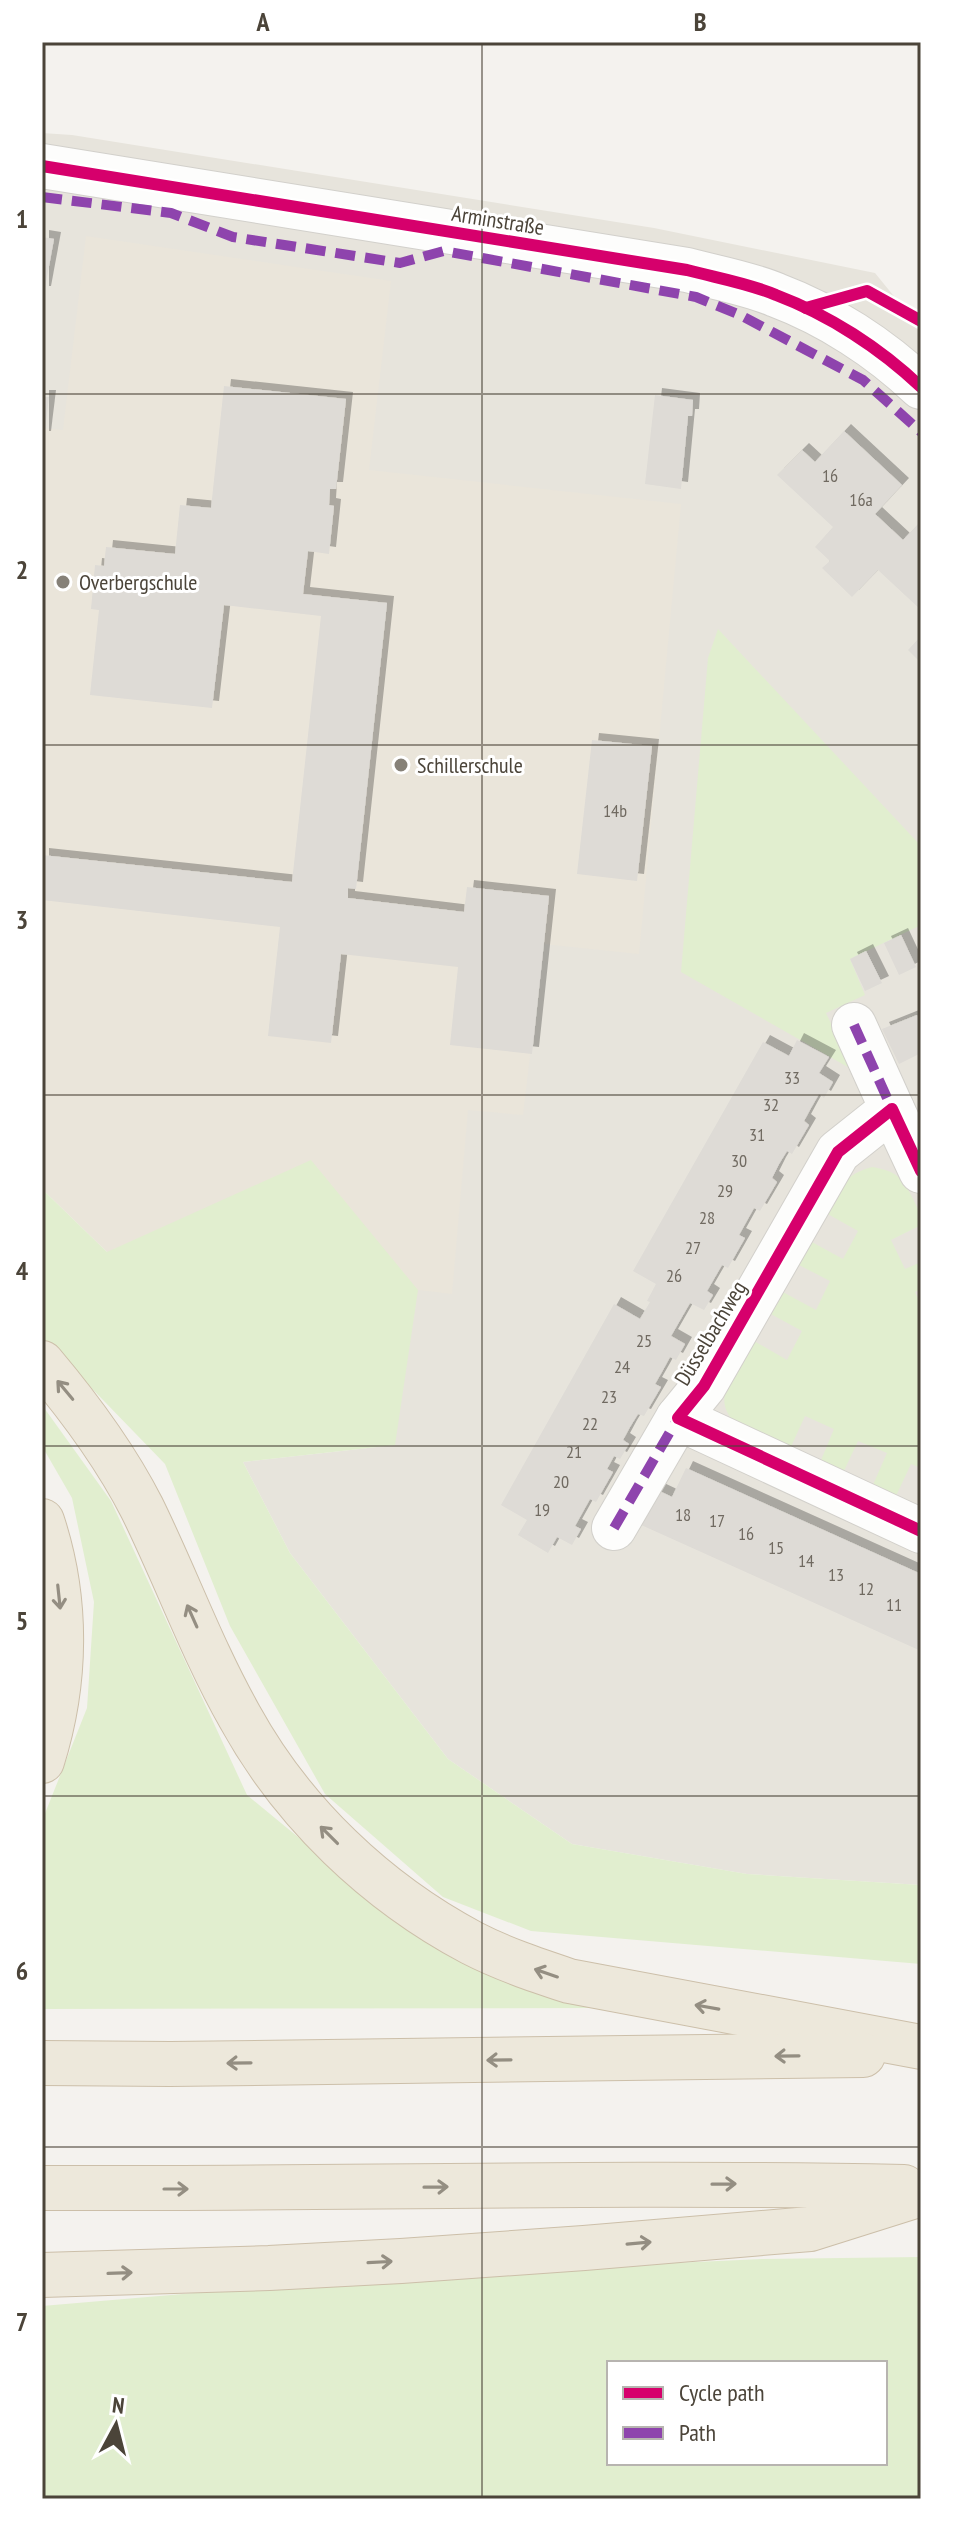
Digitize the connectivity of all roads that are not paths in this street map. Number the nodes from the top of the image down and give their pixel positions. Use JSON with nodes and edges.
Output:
{"nodes":[{"id":1,"x":42,"y":166,"type":"edge"},
{"id":2,"x":921,"y":387,"type":"edge"},
{"id":3,"x":854,"y":1025,"type":"dead end"},
{"id":4,"x":892,"y":1109,"type":"junction"},
{"id":5,"x":921,"y":1171,"type":"edge"},
{"id":6,"x":42,"y":1363,"type":"edge"},
{"id":7,"x":678,"y":1418,"type":"junction"},
{"id":8,"x":42,"y":1521,"type":"edge"},
{"id":9,"x":614,"y":1528,"type":"dead end"},
{"id":10,"x":921,"y":1531,"type":"edge"},
{"id":11,"x":42,"y":1761,"type":"edge"},
{"id":12,"x":921,"y":2047,"type":"edge"},
{"id":13,"x":921,"y":2054,"type":"edge"},
{"id":14,"x":42,"y":2063,"type":"edge"},
{"id":15,"x":921,"y":2187,"type":"edge"},
{"id":16,"x":42,"y":2188,"type":"edge"},
{"id":17,"x":921,"y":2194,"type":"edge"},
{"id":18,"x":42,"y":2275,"type":"edge"}],
"edges":[{"from":1,"to":2,"type":"street","name":"Arminstraße"},
{"from":3,"to":4,"type":"street"},
{"from":4,"to":5,"type":"street"},
{"from":4,"to":7,"type":"street","name":"Düsselbachweg"},
{"from":12,"to":6,"type":"highway","one_way":true},
{"from":7,"to":9,"type":"street","name":"Düsselbachweg"},
{"from":7,"to":10,"type":"street","name":"Düsselbachweg"},
{"from":8,"to":11,"type":"highway","one_way":true},
{"from":13,"to":14,"type":"highway","one_way":true},
{"from":16,"to":15,"type":"highway","one_way":true},
{"from":18,"to":17,"type":"highway","one_way":true}]}
